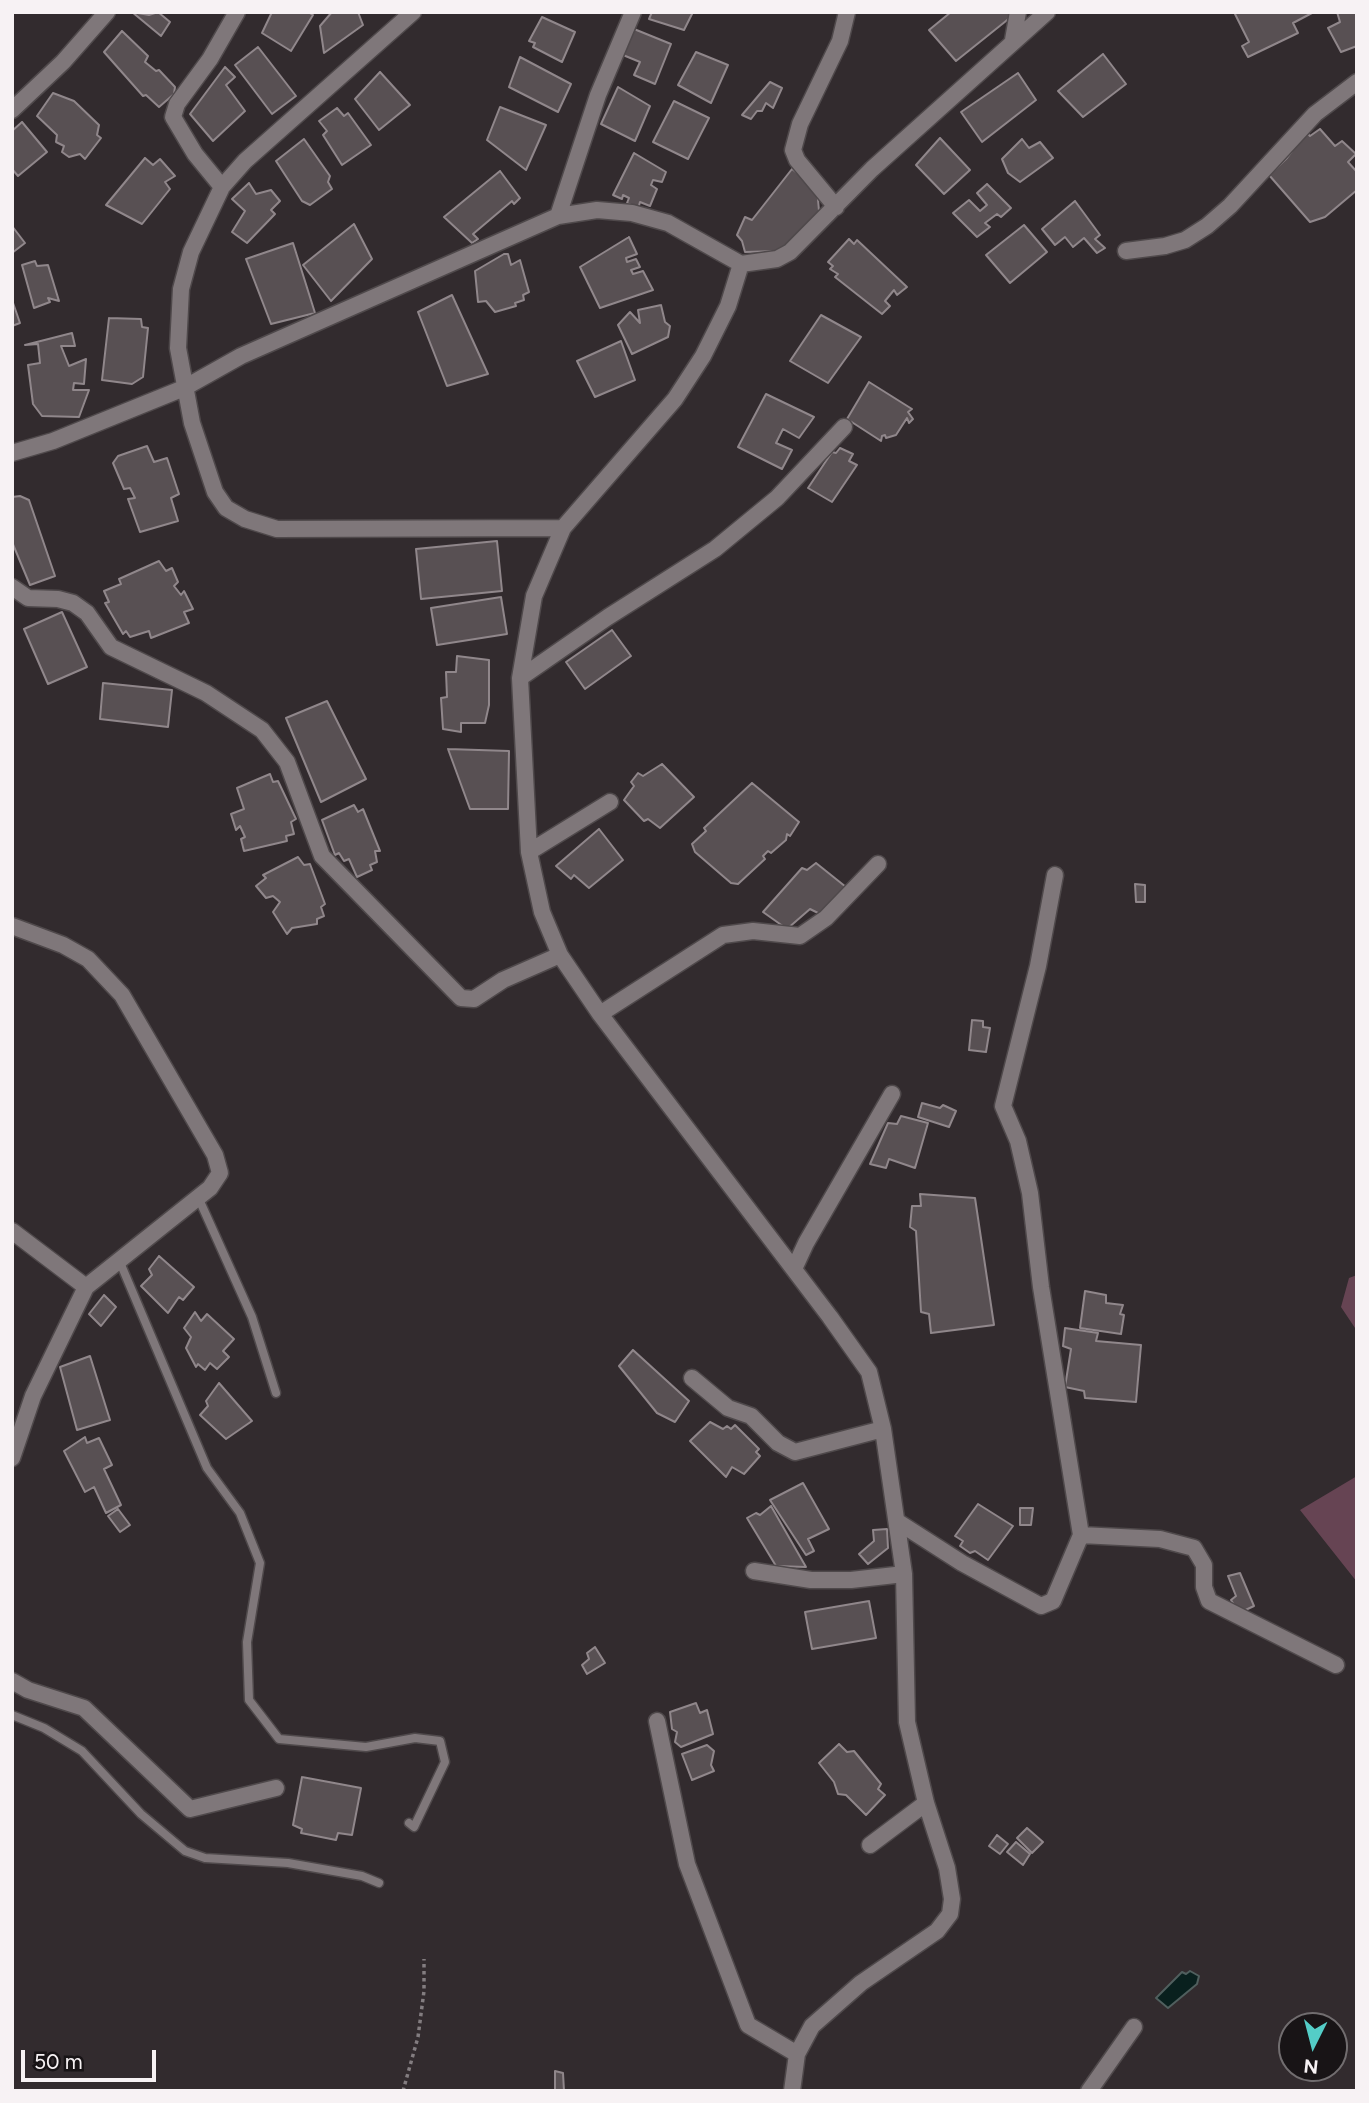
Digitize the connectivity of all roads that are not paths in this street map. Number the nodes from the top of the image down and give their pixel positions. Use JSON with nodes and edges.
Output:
{"nodes":[{"id":1,"x":107,"y":12,"type":"edge"},
{"id":2,"x":237,"y":12,"type":"edge"},
{"id":3,"x":413,"y":12,"type":"edge"},
{"id":4,"x":633,"y":12,"type":"edge"},
{"id":5,"x":847,"y":12,"type":"edge"},
{"id":6,"x":1018,"y":12,"type":"edge"},
{"id":7,"x":1047,"y":12,"type":"edge"},
{"id":8,"x":1013,"y":40,"type":"junction"},
{"id":9,"x":1357,"y":82,"type":"edge"},
{"id":10,"x":12,"y":110,"type":"edge"},
{"id":11,"x":222,"y":187,"type":"junction"},
{"id":12,"x":836,"y":207,"type":"junction"},
{"id":13,"x":558,"y":216,"type":"junction"},
{"id":14,"x":1126,"y":251,"type":"dead end"},
{"id":15,"x":741,"y":264,"type":"junction"},
{"id":16,"x":184,"y":388,"type":"junction"},
{"id":17,"x":844,"y":427,"type":"dead end"},
{"id":18,"x":12,"y":453,"type":"edge"},
{"id":19,"x":562,"y":528,"type":"junction"},
{"id":20,"x":12,"y":587,"type":"edge"},
{"id":21,"x":520,"y":678,"type":"junction"},
{"id":22,"x":610,"y":802,"type":"dead end"},
{"id":23,"x":529,"y":852,"type":"junction"},
{"id":24,"x":878,"y":864,"type":"dead end"},
{"id":25,"x":1055,"y":875,"type":"dead end"},
{"id":26,"x":12,"y":926,"type":"edge"},
{"id":27,"x":561,"y":955,"type":"junction"},
{"id":28,"x":600,"y":1014,"type":"junction"},
{"id":29,"x":892,"y":1094,"type":"dead end"},
{"id":30,"x":198,"y":1197,"type":"junction"},
{"id":31,"x":12,"y":1231,"type":"edge"},
{"id":32,"x":119,"y":1260,"type":"junction"},
{"id":33,"x":794,"y":1269,"type":"junction"},
{"id":34,"x":86,"y":1287,"type":"junction"},
{"id":35,"x":692,"y":1378,"type":"dead end"},
{"id":36,"x":276,"y":1392,"type":"dead end"},
{"id":37,"x":883,"y":1429,"type":"junction"},
{"id":38,"x":12,"y":1458,"type":"edge"},
{"id":39,"x":898,"y":1522,"type":"junction"},
{"id":40,"x":1081,"y":1535,"type":"junction"},
{"id":41,"x":754,"y":1571,"type":"dead end"},
{"id":42,"x":904,"y":1574,"type":"junction"},
{"id":43,"x":1336,"y":1665,"type":"dead end"},
{"id":44,"x":12,"y":1681,"type":"edge"},
{"id":45,"x":12,"y":1715,"type":"edge"},
{"id":46,"x":657,"y":1721,"type":"dead end"},
{"id":47,"x":276,"y":1788,"type":"dead end"},
{"id":48,"x":926,"y":1803,"type":"junction"},
{"id":49,"x":409,"y":1823,"type":"dead end"},
{"id":50,"x":870,"y":1845,"type":"dead end"},
{"id":51,"x":379,"y":1883,"type":"dead end"},
{"id":52,"x":1134,"y":2027,"type":"dead end"},
{"id":53,"x":797,"y":2054,"type":"junction"},
{"id":54,"x":792,"y":2091,"type":"edge"},
{"id":55,"x":1089,"y":2091,"type":"edge"}],
"edges":[{"from":1,"to":10,"type":"street"},
{"from":2,"to":11,"type":"street"},
{"from":3,"to":11,"type":"street"},
{"from":4,"to":13,"type":"street"},
{"from":5,"to":12,"type":"street"},
{"from":6,"to":8,"type":"street"},
{"from":7,"to":8,"type":"street"},
{"from":8,"to":12,"type":"street"},
{"from":9,"to":14,"type":"street"},
{"from":11,"to":16,"type":"street"},
{"from":12,"to":15,"type":"street"},
{"from":13,"to":15,"type":"street"},
{"from":13,"to":16,"type":"street"},
{"from":15,"to":19,"type":"street"},
{"from":16,"to":18,"type":"street"},
{"from":16,"to":19,"type":"street"},
{"from":17,"to":21,"type":"street"},
{"from":19,"to":21,"type":"street"},
{"from":20,"to":27,"type":"street"},
{"from":21,"to":23,"type":"street"},
{"from":22,"to":23,"type":"street"},
{"from":23,"to":27,"type":"street"},
{"from":24,"to":28,"type":"street"},
{"from":25,"to":40,"type":"street"},
{"from":26,"to":30,"type":"street"},
{"from":27,"to":28,"type":"street"},
{"from":28,"to":33,"type":"street"},
{"from":29,"to":33,"type":"street"},
{"from":30,"to":32,"type":"street"},
{"from":30,"to":36,"type":"lane"},
{"from":31,"to":34,"type":"street"},
{"from":32,"to":34,"type":"street"},
{"from":32,"to":49,"type":"lane"},
{"from":33,"to":37,"type":"street"},
{"from":34,"to":38,"type":"street"},
{"from":35,"to":37,"type":"street"},
{"from":37,"to":39,"type":"street"},
{"from":39,"to":40,"type":"street"},
{"from":39,"to":42,"type":"street"},
{"from":40,"to":43,"type":"street"},
{"from":41,"to":42,"type":"street"},
{"from":42,"to":48,"type":"street"},
{"from":44,"to":47,"type":"street"},
{"from":45,"to":51,"type":"lane"},
{"from":46,"to":53,"type":"street"},
{"from":48,"to":50,"type":"street"},
{"from":48,"to":53,"type":"street"},
{"from":52,"to":55,"type":"street"},
{"from":53,"to":54,"type":"street"}]}
